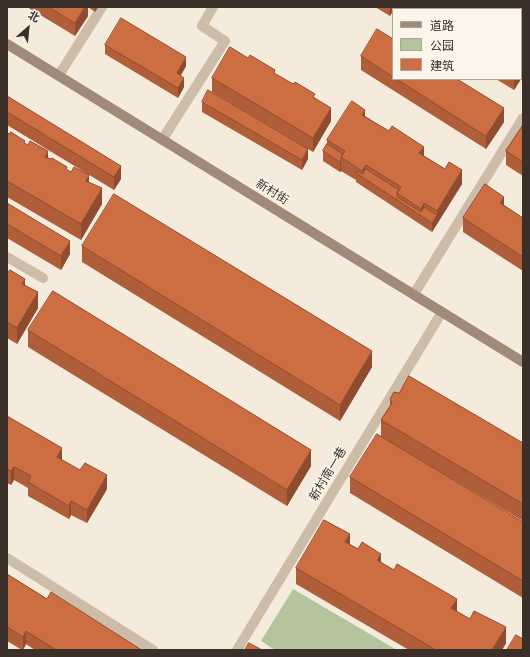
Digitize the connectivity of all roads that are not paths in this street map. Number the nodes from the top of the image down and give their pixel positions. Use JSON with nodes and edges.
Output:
{"nodes":[{"id":1,"x":102,"y":7,"type":"edge"},
{"id":2,"x":213,"y":7,"type":"edge"},
{"id":3,"x":7,"y":44,"type":"edge"},
{"id":4,"x":59,"y":75,"type":"junction"},
{"id":5,"x":523,"y":118,"type":"edge"},
{"id":6,"x":162,"y":140,"type":"junction"},
{"id":7,"x":7,"y":257,"type":"edge"},
{"id":8,"x":43,"y":278,"type":"dead end"},
{"id":9,"x":414,"y":294,"type":"junction"},
{"id":10,"x":442,"y":312,"type":"junction"},
{"id":11,"x":523,"y":362,"type":"edge"},
{"id":12,"x":7,"y":558,"type":"edge"},
{"id":13,"x":153,"y":650,"type":"edge"},
{"id":14,"x":236,"y":650,"type":"edge"}],
"edges":[{"from":1,"to":4,"type":"street"},
{"from":2,"to":6,"type":"street"},
{"from":3,"to":4,"type":"street","name":"新村街"},
{"from":4,"to":6,"type":"street","name":"新村街"},
{"from":5,"to":9,"type":"street"},
{"from":6,"to":9,"type":"street","name":"新村街"},
{"from":7,"to":8,"type":"street"},
{"from":9,"to":10,"type":"street","name":"新村街"},
{"from":10,"to":11,"type":"street","name":"新村街"},
{"from":10,"to":14,"type":"street","name":"新村南一巷"},
{"from":12,"to":13,"type":"street"}]}
